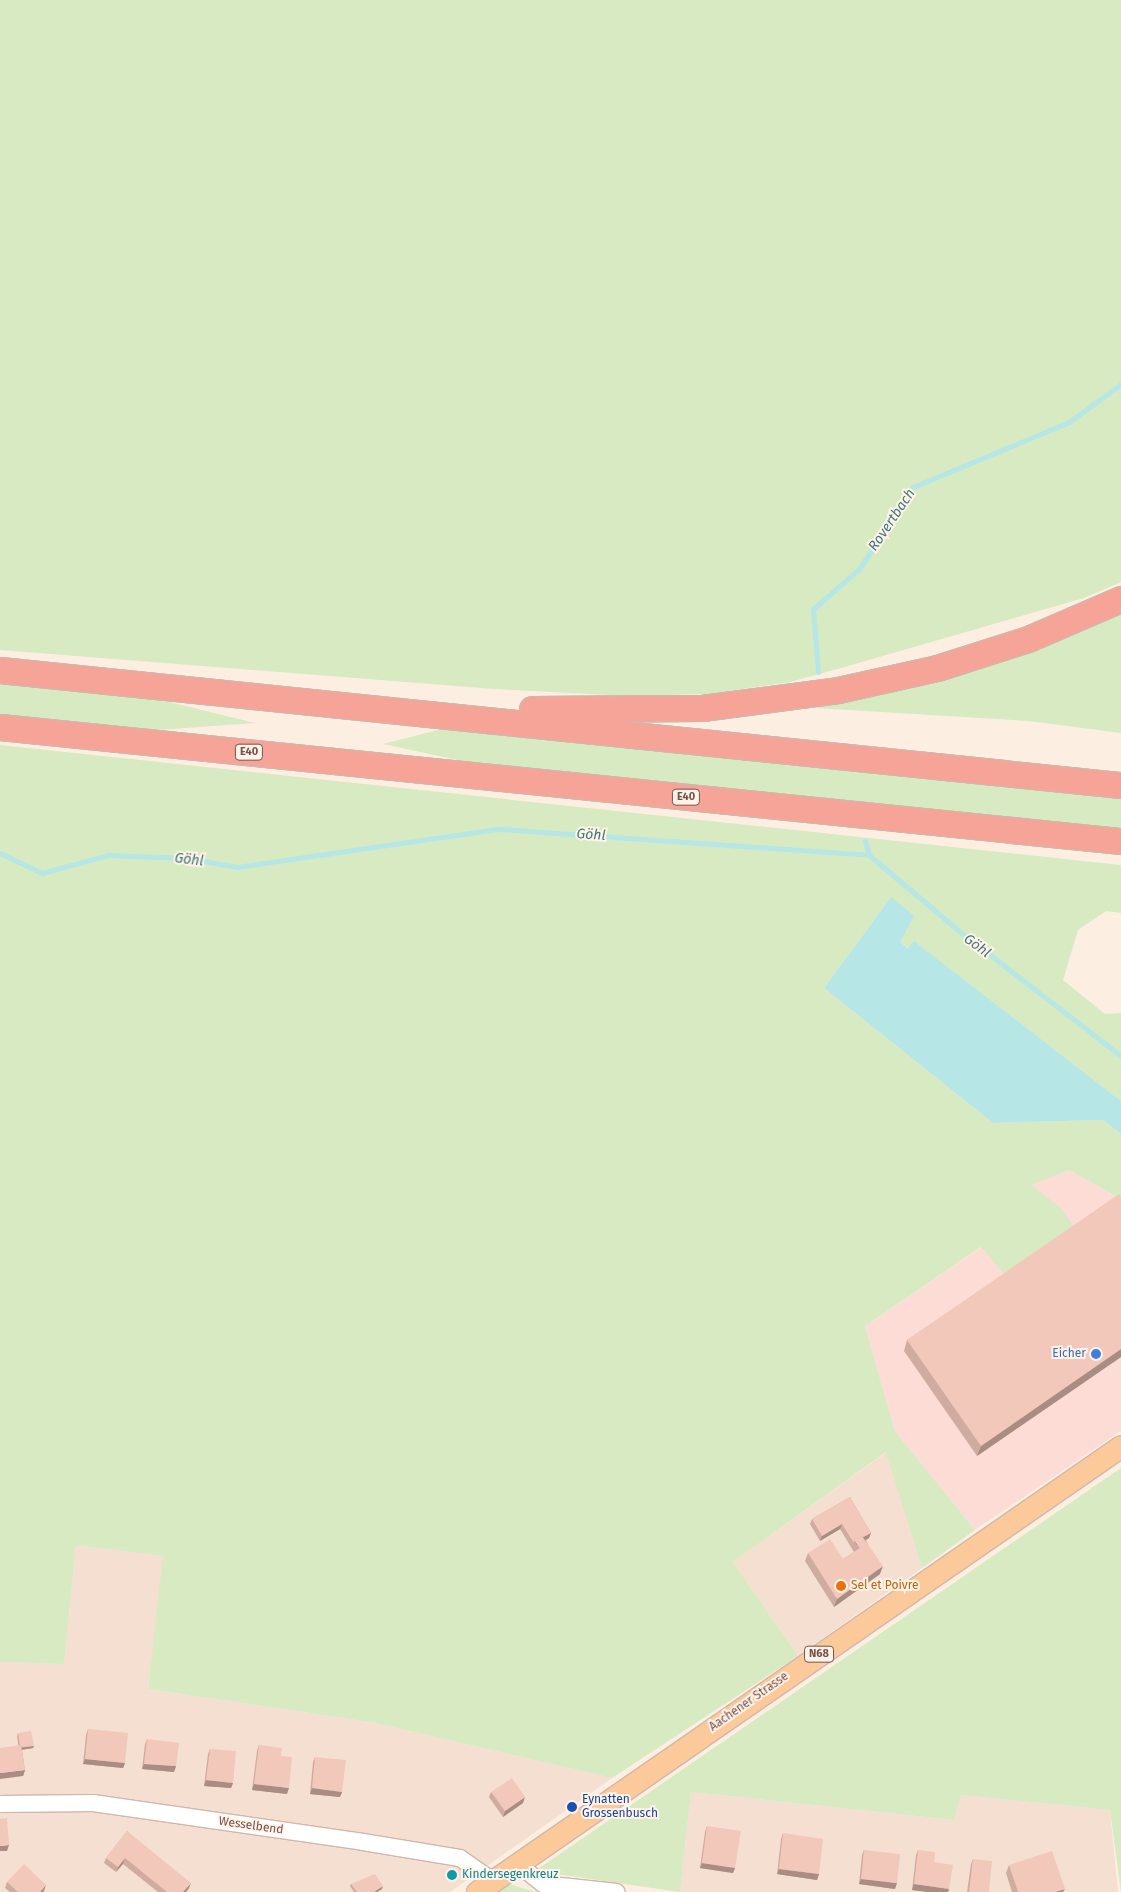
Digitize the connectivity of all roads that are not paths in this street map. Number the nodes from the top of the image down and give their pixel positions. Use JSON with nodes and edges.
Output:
{"nodes":[{"id":1,"x":1121,"y":599,"type":"edge"},
{"id":2,"x":0,"y":670,"type":"edge"},
{"id":3,"x":541,"y":717,"type":"junction"},
{"id":4,"x":0,"y":727,"type":"edge"},
{"id":5,"x":1121,"y":785,"type":"edge"},
{"id":6,"x":1121,"y":841,"type":"edge"},
{"id":7,"x":1121,"y":1446,"type":"edge"},
{"id":8,"x":0,"y":1804,"type":"edge"},
{"id":9,"x":518,"y":1864,"type":"junction"},
{"id":10,"x":485,"y":1887,"type":"edge"},
{"id":11,"x":570,"y":1889,"type":"edge"},
{"id":12,"x":617,"y":1892,"type":"edge"}],
"edges":[{"from":1,"to":3,"type":"highway"},
{"from":2,"to":3,"type":"highway"},
{"from":3,"to":5,"type":"highway"},
{"from":4,"to":6,"type":"highway","number":"E40"},
{"from":7,"to":9,"type":"main road","name":"Aachener Strasse","number":"N68"},
{"from":8,"to":10,"type":"street","name":"Wesselbend"},
{"from":9,"to":10,"type":"main road","name":"Aachener Strasse","number":"N68"},
{"from":9,"to":11,"type":"street"},
{"from":11,"to":12,"type":"street"}]}
